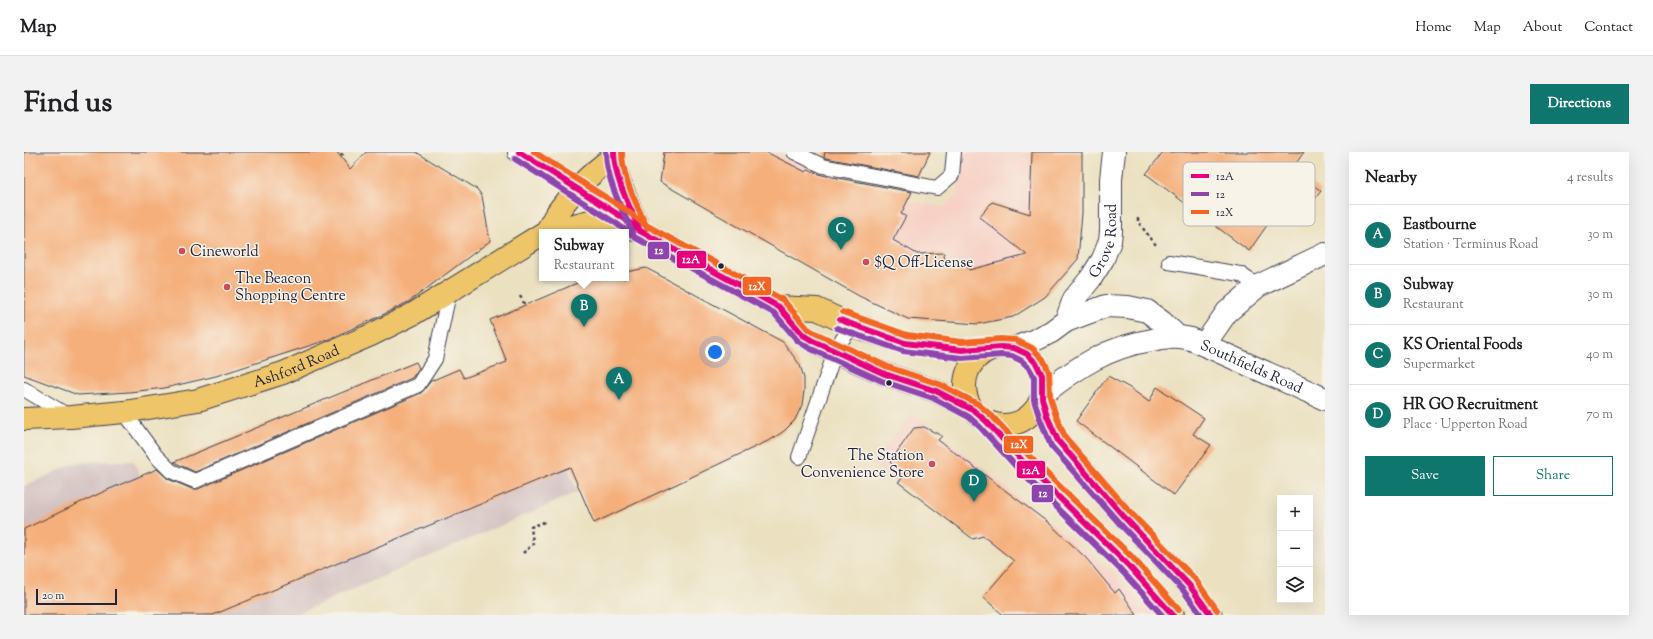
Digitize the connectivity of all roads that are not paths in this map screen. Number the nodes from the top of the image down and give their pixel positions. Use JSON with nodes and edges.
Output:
{"nodes":[{"id":1,"x":519,"y":152,"type":"edge"},
{"id":2,"x":794,"y":152,"type":"edge"},
{"id":3,"x":954,"y":152,"type":"edge"},
{"id":4,"x":1114,"y":152,"type":"edge"},
{"id":5,"x":614,"y":155,"type":"edge"},
{"id":6,"x":575,"y":188,"type":"junction"},
{"id":7,"x":548,"y":229,"type":"edge"},
{"id":8,"x":558,"y":229,"type":"edge"},
{"id":9,"x":640,"y":231,"type":"junction"},
{"id":10,"x":539,"y":236,"type":"edge"},
{"id":11,"x":1325,"y":254,"type":"edge"},
{"id":12,"x":1169,"y":262,"type":"road end"},
{"id":13,"x":1258,"y":286,"type":"junction"},
{"id":14,"x":449,"y":294,"type":"junction"},
{"id":15,"x":779,"y":307,"type":"junction"},
{"id":16,"x":1066,"y":321,"type":"junction"},
{"id":17,"x":853,"y":326,"type":"junction"},
{"id":18,"x":1177,"y":336,"type":"junction"},
{"id":19,"x":1204,"y":345,"type":"junction"},
{"id":20,"x":1014,"y":348,"type":"junction"},
{"id":21,"x":989,"y":349,"type":"junction"},
{"id":22,"x":835,"y":352,"type":"junction"},
{"id":23,"x":24,"y":389,"type":"edge"},
{"id":24,"x":1043,"y":396,"type":"junction"},
{"id":25,"x":1325,"y":399,"type":"edge"},
{"id":26,"x":124,"y":412,"type":"junction"},
{"id":27,"x":979,"y":416,"type":"junction"},
{"id":28,"x":71,"y":417,"type":"junction"},
{"id":29,"x":24,"y":419,"type":"edge"},
{"id":30,"x":799,"y":456,"type":"dead end"},
{"id":31,"x":1173,"y":615,"type":"edge"},
{"id":32,"x":1211,"y":615,"type":"edge"}],
"edges":[{"from":1,"to":6,"type":"street"},
{"from":2,"to":3,"type":"lane"},
{"from":4,"to":16,"type":"street","name":"Grove Road"},
{"from":5,"to":6,"type":"main road"},
{"from":5,"to":9,"type":"main road"},
{"from":6,"to":7,"type":"main road"},
{"from":6,"to":9,"type":"street"},
{"from":8,"to":9,"type":"main road"},
{"from":9,"to":15,"type":"main road"},
{"from":10,"to":14,"type":"main road","name":"Ashford Road"},
{"from":11,"to":13,"type":"street"},
{"from":12,"to":13,"type":"lane"},
{"from":13,"to":19,"type":"street"},
{"from":14,"to":26,"type":"main road","name":"Ashford Road"},
{"from":14,"to":26,"type":"lane"},
{"from":15,"to":17,"type":"main road"},
{"from":15,"to":22,"type":"main road"},
{"from":16,"to":18,"type":"street","name":"Southfields Road"},
{"from":16,"to":20,"type":"street","name":"Southfields Road"},
{"from":17,"to":21,"type":"main road"},
{"from":17,"to":22,"type":"lane"},
{"from":18,"to":19,"type":"street","name":"Southfields Road"},
{"from":18,"to":24,"type":"street","name":"Southfields Road"},
{"from":19,"to":25,"type":"street","name":"Southfields Road"},
{"from":20,"to":21,"type":"main road"},
{"from":20,"to":24,"type":"main road"},
{"from":21,"to":27,"type":"main road"},
{"from":22,"to":27,"type":"main road"},
{"from":22,"to":30,"type":"lane"},
{"from":23,"to":28,"type":"lane"},
{"from":24,"to":27,"type":"main road"},
{"from":24,"to":32,"type":"main road"},
{"from":26,"to":28,"type":"main road","name":"Ashford Road"},
{"from":27,"to":31,"type":"main road"},
{"from":28,"to":29,"type":"main road","name":"Ashford Road"}]}
